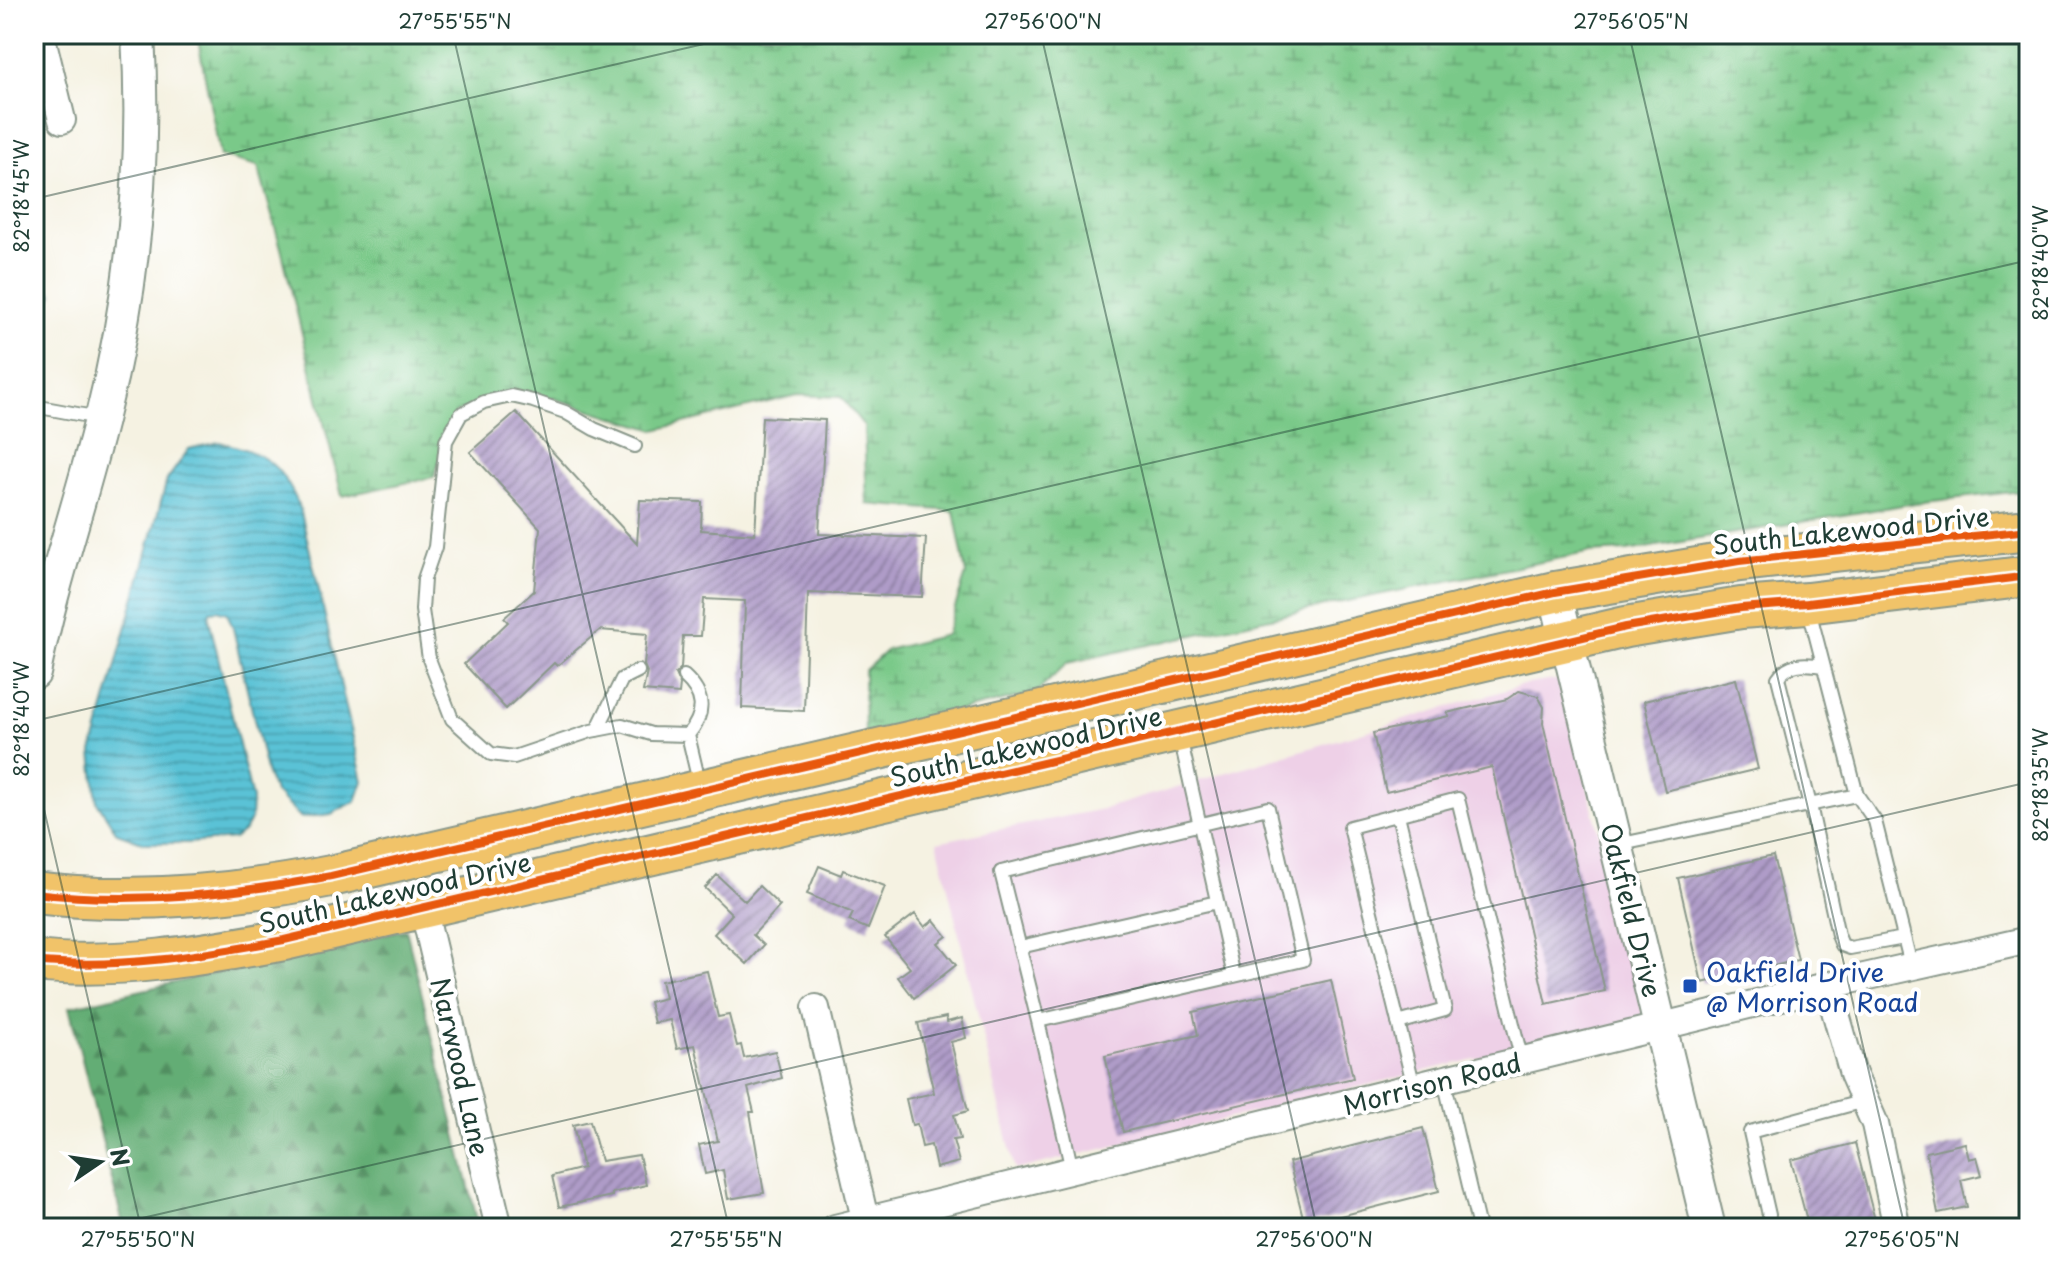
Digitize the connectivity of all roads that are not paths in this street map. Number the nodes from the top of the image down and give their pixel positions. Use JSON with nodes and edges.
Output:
{"nodes":[{"id":1,"x":41,"y":34,"type":"edge"},
{"id":2,"x":138,"y":34,"type":"edge"},
{"id":3,"x":62,"y":120,"type":"dead end"},
{"id":4,"x":34,"y":406,"type":"edge"},
{"id":5,"x":102,"y":419,"type":"junction"},
{"id":6,"x":635,"y":446,"type":"dead end"},
{"id":7,"x":2029,"y":530,"type":"edge"},
{"id":8,"x":2029,"y":576,"type":"edge"},
{"id":9,"x":1555,"y":592,"type":"junction"},
{"id":10,"x":1807,"y":603,"type":"junction"},
{"id":11,"x":1567,"y":640,"type":"junction"},
{"id":12,"x":1823,"y":666,"type":"junction"},
{"id":13,"x":638,"y":671,"type":"dead end"},
{"id":14,"x":34,"y":673,"type":"edge"},
{"id":15,"x":684,"y":676,"type":"dead end"},
{"id":16,"x":597,"y":730,"type":"junction"},
{"id":17,"x":1178,"y":730,"type":"junction"},
{"id":18,"x":688,"y":735,"type":"junction"},
{"id":19,"x":701,"y":789,"type":"junction"},
{"id":20,"x":1857,"y":795,"type":"junction"},
{"id":21,"x":1810,"y":805,"type":"junction"},
{"id":22,"x":1398,"y":815,"type":"junction"},
{"id":23,"x":1200,"y":824,"type":"junction"},
{"id":24,"x":1616,"y":845,"type":"junction"},
{"id":25,"x":34,"y":893,"type":"edge"},
{"id":26,"x":1217,"y":902,"type":"junction"},
{"id":27,"x":423,"y":907,"type":"junction"},
{"id":28,"x":1904,"y":938,"type":"junction"},
{"id":29,"x":2029,"y":940,"type":"edge"},
{"id":30,"x":1020,"y":947,"type":"junction"},
{"id":31,"x":34,"y":961,"type":"edge"},
{"id":32,"x":1911,"y":965,"type":"junction"},
{"id":33,"x":1234,"y":976,"type":"junction"},
{"id":34,"x":1828,"y":986,"type":"junction"},
{"id":35,"x":816,"y":1008,"type":"dead end"},
{"id":36,"x":1038,"y":1021,"type":"junction"},
{"id":37,"x":1398,"y":1023,"type":"junction"},
{"id":38,"x":1661,"y":1027,"type":"junction"},
{"id":39,"x":1522,"y":1061,"type":"junction"},
{"id":40,"x":1444,"y":1080,"type":"junction"},
{"id":41,"x":1414,"y":1087,"type":"junction"},
{"id":42,"x":1864,"y":1101,"type":"junction"},
{"id":43,"x":1072,"y":1170,"type":"junction"},
{"id":44,"x":1769,"y":1215,"type":"dead end"},
{"id":45,"x":865,"y":1219,"type":"junction"},
{"id":46,"x":499,"y":1228,"type":"edge"},
{"id":47,"x":835,"y":1228,"type":"edge"},
{"id":48,"x":1479,"y":1228,"type":"edge"},
{"id":49,"x":1709,"y":1228,"type":"edge"},
{"id":50,"x":1897,"y":1228,"type":"edge"}],
"edges":[{"from":1,"to":3,"type":"street"},
{"from":2,"to":5,"type":"street"},
{"from":4,"to":5,"type":"lane"},
{"from":5,"to":14,"type":"street"},
{"from":6,"to":16,"type":"lane"},
{"from":7,"to":9,"type":"main road","name":"South Lakewood Drive"},
{"from":8,"to":10,"type":"main road","name":"South Lakewood Drive"},
{"from":9,"to":11,"type":"street","name":"Oakfield Drive"},
{"from":9,"to":19,"type":"main road","name":"South Lakewood Drive"},
{"from":10,"to":11,"type":"main road","name":"South Lakewood Drive"},
{"from":10,"to":12,"type":"lane"},
{"from":11,"to":17,"type":"main road","name":"South Lakewood Drive"},
{"from":11,"to":24,"type":"street","name":"Oakfield Drive"},
{"from":12,"to":20,"type":"lane"},
{"from":12,"to":21,"type":"lane"},
{"from":13,"to":16,"type":"lane"},
{"from":15,"to":18,"type":"lane"},
{"from":16,"to":18,"type":"lane"},
{"from":17,"to":23,"type":"lane"},
{"from":17,"to":27,"type":"main road","name":"South Lakewood Drive"},
{"from":18,"to":19,"type":"lane"},
{"from":19,"to":25,"type":"main road","name":"South Lakewood Drive"},
{"from":20,"to":21,"type":"lane"},
{"from":20,"to":28,"type":"lane"},
{"from":21,"to":24,"type":"lane"},
{"from":21,"to":28,"type":"lane"},
{"from":22,"to":37,"type":"lane"},
{"from":22,"to":37,"type":"lane"},
{"from":22,"to":39,"type":"lane"},
{"from":23,"to":26,"type":"lane"},
{"from":23,"to":30,"type":"lane"},
{"from":23,"to":33,"type":"lane"},
{"from":24,"to":38,"type":"street","name":"Oakfield Drive"},
{"from":26,"to":30,"type":"lane"},
{"from":26,"to":33,"type":"lane"},
{"from":27,"to":31,"type":"main road","name":"South Lakewood Drive"},
{"from":27,"to":46,"type":"street","name":"Narwood Lane"},
{"from":28,"to":32,"type":"lane"},
{"from":29,"to":32,"type":"street","name":"Morrison Road"},
{"from":30,"to":36,"type":"lane"},
{"from":32,"to":34,"type":"street","name":"Morrison Road"},
{"from":33,"to":36,"type":"lane"},
{"from":34,"to":38,"type":"street","name":"Morrison Road"},
{"from":34,"to":42,"type":"street"},
{"from":35,"to":45,"type":"street"},
{"from":36,"to":43,"type":"lane"},
{"from":37,"to":41,"type":"lane"},
{"from":38,"to":39,"type":"street","name":"Morrison Road"},
{"from":38,"to":49,"type":"street","name":"Oakfield Drive"},
{"from":39,"to":40,"type":"street","name":"Morrison Road"},
{"from":40,"to":41,"type":"street","name":"Morrison Road"},
{"from":40,"to":48,"type":"lane"},
{"from":41,"to":43,"type":"street","name":"Morrison Road"},
{"from":42,"to":44,"type":"lane"},
{"from":42,"to":50,"type":"street"},
{"from":43,"to":45,"type":"street","name":"Morrison Road"},
{"from":45,"to":47,"type":"street","name":"Morrison Road"}]}
